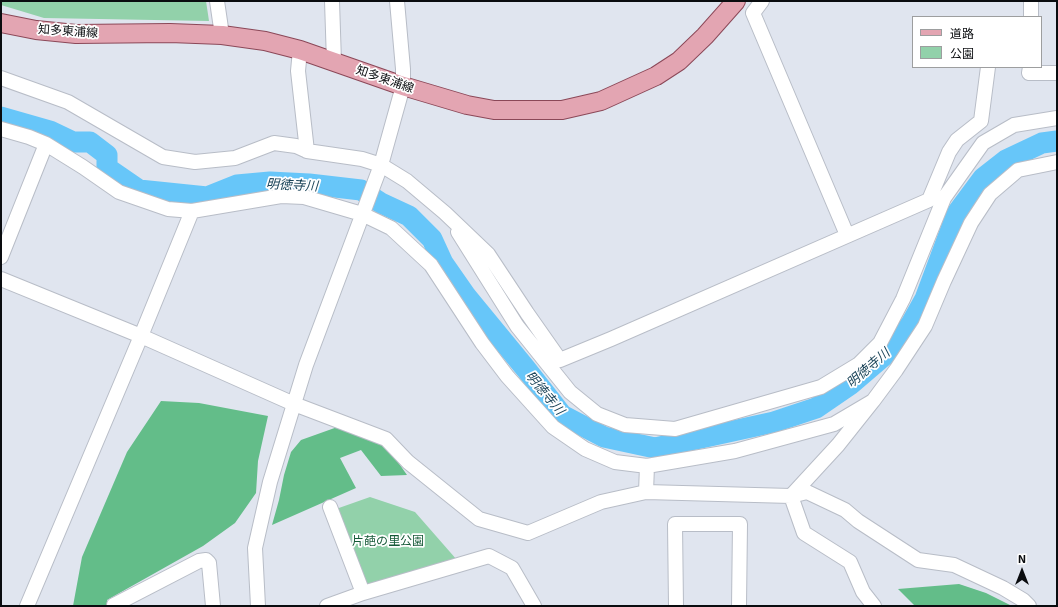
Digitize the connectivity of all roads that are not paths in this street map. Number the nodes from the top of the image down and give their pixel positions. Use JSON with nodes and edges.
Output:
{"nodes":[{"id":1,"x":217,"y":1,"type":"edge"},
{"id":2,"x":332,"y":1,"type":"edge"},
{"id":3,"x":396,"y":1,"type":"edge"},
{"id":4,"x":736,"y":1,"type":"edge"},
{"id":5,"x":762,"y":1,"type":"edge"},
{"id":6,"x":1031,"y":1,"type":"edge"},
{"id":7,"x":1031,"y":16,"type":"edge"},
{"id":8,"x":1,"y":23,"type":"edge"},
{"id":9,"x":222,"y":35,"type":"junction"},
{"id":10,"x":300,"y":50,"type":"junction"},
{"id":11,"x":334,"y":62,"type":"junction"},
{"id":12,"x":988,"y":68,"type":"edge"},
{"id":13,"x":1030,"y":68,"type":"edge"},
{"id":14,"x":1057,"y":73,"type":"edge"},
{"id":15,"x":1,"y":78,"type":"edge"},
{"id":16,"x":403,"y":86,"type":"junction"},
{"id":17,"x":1057,"y":118,"type":"edge"},
{"id":18,"x":1,"y":129,"type":"edge"},
{"id":19,"x":46,"y":144,"type":"junction"},
{"id":20,"x":307,"y":151,"type":"junction"},
{"id":21,"x":1057,"y":162,"type":"edge"},
{"id":22,"x":381,"y":165,"type":"junction"},
{"id":23,"x":192,"y":211,"type":"junction"},
{"id":24,"x":445,"y":213,"type":"junction"},
{"id":25,"x":362,"y":214,"type":"junction"},
{"id":26,"x":847,"y":235,"type":"junction"},
{"id":27,"x":1,"y":257,"type":"edge"},
{"id":28,"x":1,"y":279,"type":"edge"},
{"id":29,"x":141,"y":336,"type":"junction"},
{"id":30,"x":873,"y":401,"type":"junction"},
{"id":31,"x":294,"y":404,"type":"junction"},
{"id":32,"x":647,"y":466,"type":"junction"},
{"id":33,"x":646,"y":492,"type":"junction"},
{"id":34,"x":791,"y":496,"type":"junction"},
{"id":35,"x":330,"y":507,"type":"dead end"},
{"id":36,"x":363,"y":593,"type":"junction"},
{"id":37,"x":27,"y":606,"type":"edge"},
{"id":38,"x":114,"y":606,"type":"edge"},
{"id":39,"x":213,"y":606,"type":"edge"},
{"id":40,"x":258,"y":606,"type":"edge"},
{"id":41,"x":327,"y":606,"type":"edge"},
{"id":42,"x":534,"y":606,"type":"edge"},
{"id":43,"x":676,"y":606,"type":"edge"},
{"id":44,"x":739,"y":606,"type":"edge"},
{"id":45,"x":874,"y":606,"type":"edge"},
{"id":46,"x":1029,"y":606,"type":"edge"}],
"edges":[{"from":1,"to":9,"type":"street"},
{"from":2,"to":11,"type":"street"},
{"from":3,"to":16,"type":"street"},
{"from":4,"to":16,"type":"main road","name":"知多東浦線"},
{"from":5,"to":26,"type":"street"},
{"from":6,"to":7,"type":"street"},
{"from":8,"to":9,"type":"main road","name":"知多東浦線"},
{"from":9,"to":10,"type":"main road","name":"知多東浦線"},
{"from":10,"to":11,"type":"main road","name":"知多東浦線"},
{"from":10,"to":20,"type":"street"},
{"from":11,"to":16,"type":"main road","name":"知多東浦線"},
{"from":12,"to":26,"type":"street"},
{"from":13,"to":14,"type":"street"},
{"from":15,"to":20,"type":"street"},
{"from":16,"to":22,"type":"street"},
{"from":17,"to":24,"type":"street"},
{"from":18,"to":19,"type":"street"},
{"from":19,"to":23,"type":"street"},
{"from":19,"to":27,"type":"street"},
{"from":20,"to":22,"type":"street"},
{"from":21,"to":30,"type":"street"},
{"from":22,"to":24,"type":"street"},
{"from":22,"to":25,"type":"street"},
{"from":23,"to":25,"type":"street"},
{"from":23,"to":29,"type":"street"},
{"from":24,"to":26,"type":"street"},
{"from":25,"to":31,"type":"street"},
{"from":25,"to":32,"type":"street"},
{"from":28,"to":29,"type":"street"},
{"from":29,"to":31,"type":"street"},
{"from":29,"to":37,"type":"street"},
{"from":30,"to":32,"type":"street"},
{"from":30,"to":34,"type":"street"},
{"from":31,"to":33,"type":"street"},
{"from":31,"to":40,"type":"street"},
{"from":32,"to":33,"type":"street"},
{"from":33,"to":34,"type":"street"},
{"from":34,"to":45,"type":"street"},
{"from":34,"to":46,"type":"street"},
{"from":35,"to":36,"type":"street"},
{"from":36,"to":41,"type":"street"},
{"from":36,"to":42,"type":"street"},
{"from":38,"to":39,"type":"street"},
{"from":43,"to":44,"type":"street"}]}
